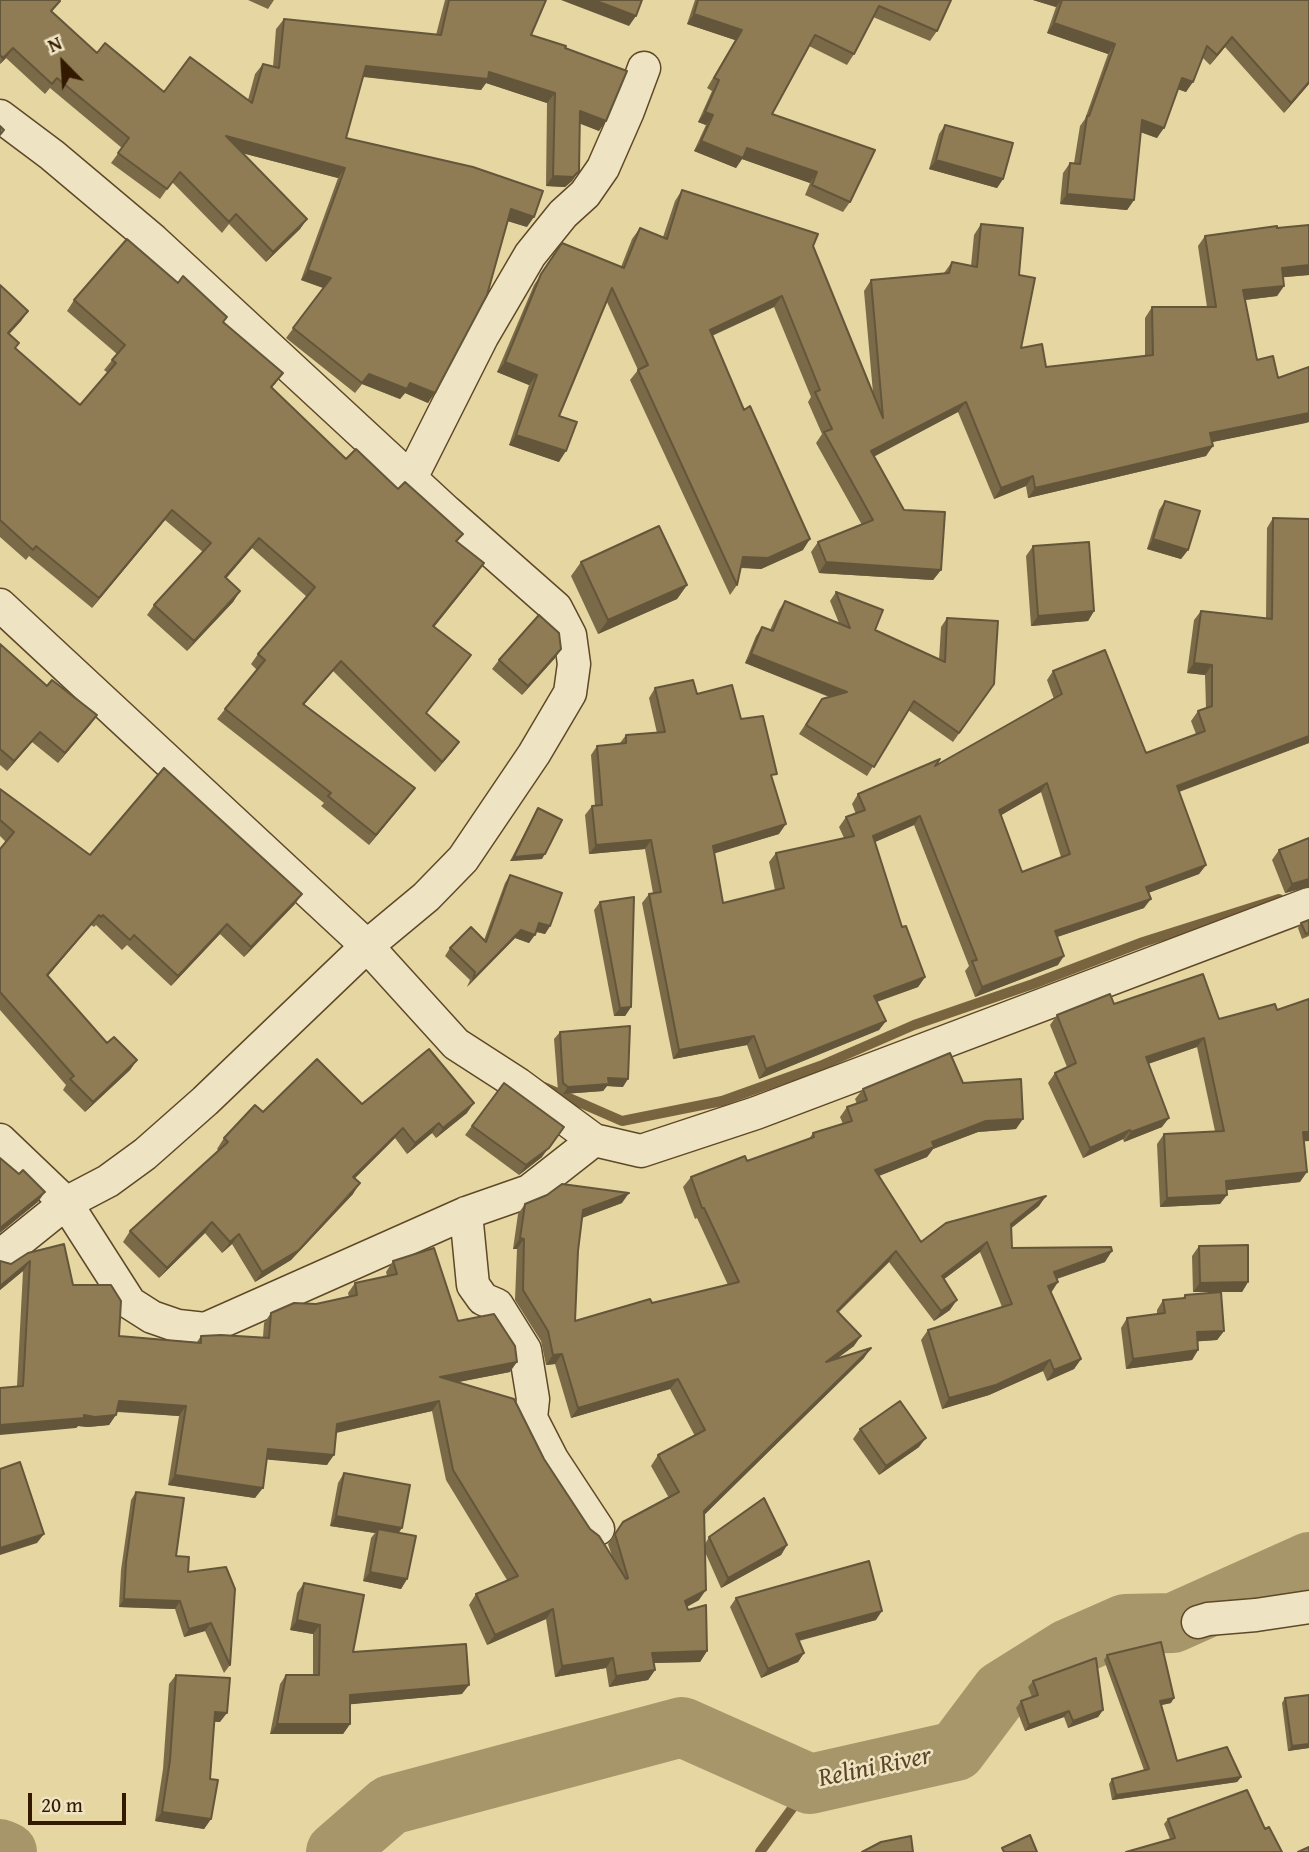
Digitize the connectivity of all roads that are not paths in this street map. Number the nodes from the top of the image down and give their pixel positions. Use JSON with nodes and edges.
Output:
{"nodes":[{"id":1,"x":644,"y":68,"type":"dead end"},
{"id":2,"x":0,"y":116,"type":"edge"},
{"id":3,"x":411,"y":478,"type":"junction"},
{"id":4,"x":0,"y":605,"type":"edge"},
{"id":5,"x":1309,"y":904,"type":"edge"},
{"id":6,"x":367,"y":946,"type":"junction"},
{"id":7,"x":0,"y":1140,"type":"edge"},
{"id":8,"x":594,"y":1140,"type":"junction"},
{"id":9,"x":66,"y":1203,"type":"junction"},
{"id":10,"x":466,"y":1213,"type":"junction"},
{"id":11,"x":0,"y":1256,"type":"edge"},
{"id":12,"x":598,"y":1529,"type":"dead end"},
{"id":13,"x":1309,"y":1607,"type":"edge"},
{"id":14,"x":1198,"y":1622,"type":"dead end"}],
"edges":[{"from":1,"to":3,"type":"street"},
{"from":2,"to":3,"type":"street"},
{"from":3,"to":6,"type":"street"},
{"from":4,"to":6,"type":"street"},
{"from":5,"to":8,"type":"street"},
{"from":6,"to":8,"type":"street"},
{"from":6,"to":9,"type":"street"},
{"from":7,"to":9,"type":"street"},
{"from":8,"to":10,"type":"street"},
{"from":9,"to":10,"type":"street"},
{"from":9,"to":11,"type":"street"},
{"from":10,"to":12,"type":"street"},
{"from":13,"to":14,"type":"street"}]}
